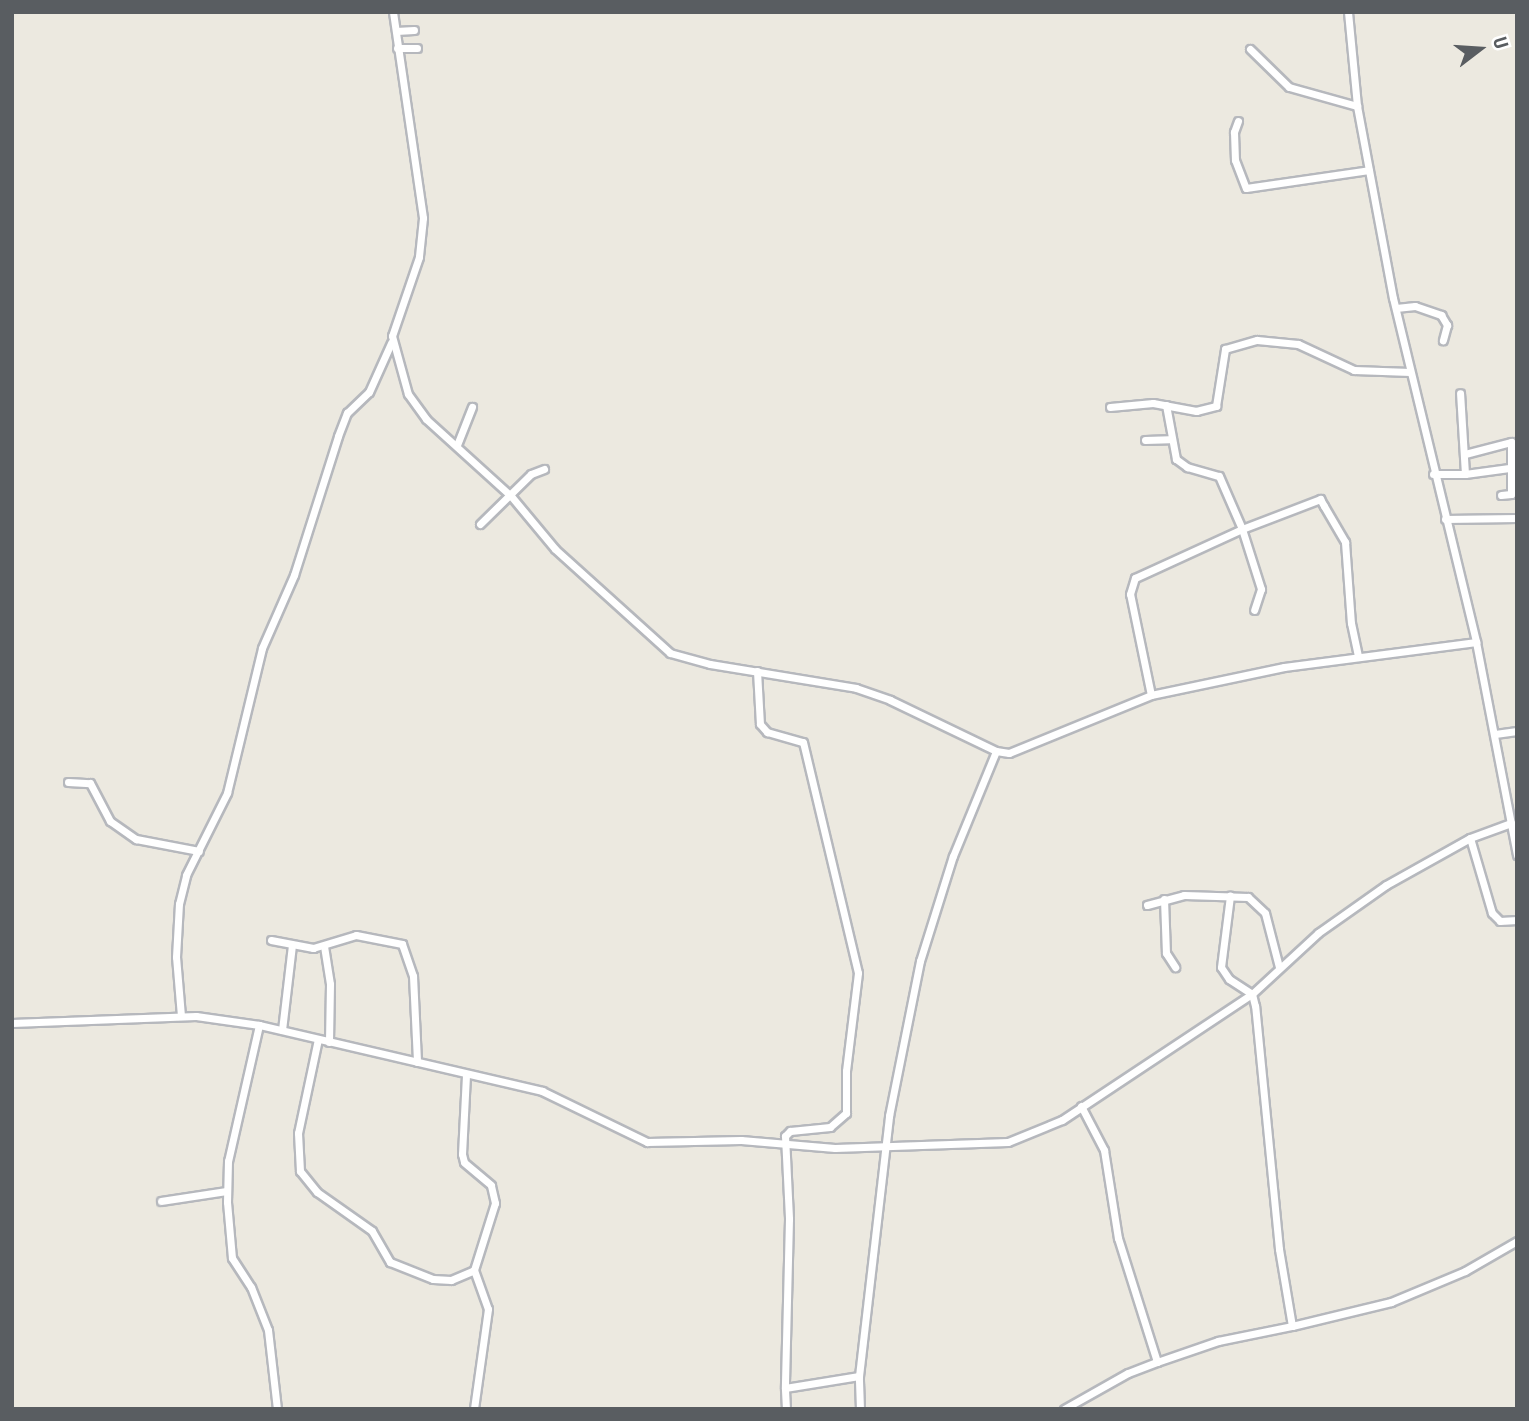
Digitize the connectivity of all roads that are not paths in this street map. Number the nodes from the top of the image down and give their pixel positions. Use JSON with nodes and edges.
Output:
{"nodes":[{"id":1,"x":393,"y":12,"type":"edge"},
{"id":2,"x":1348,"y":12,"type":"edge"},
{"id":3,"x":414,"y":30,"type":"dead end"},
{"id":4,"x":396,"y":32,"type":"junction"},
{"id":5,"x":397,"y":48,"type":"junction"},
{"id":6,"x":417,"y":48,"type":"dead end"},
{"id":7,"x":1250,"y":49,"type":"dead end"},
{"id":8,"x":1357,"y":106,"type":"junction"},
{"id":9,"x":1238,"y":121,"type":"dead end"},
{"id":10,"x":1369,"y":170,"type":"junction"},
{"id":11,"x":1396,"y":308,"type":"junction"},
{"id":12,"x":1443,"y":340,"type":"dead end"},
{"id":13,"x":391,"y":343,"type":"junction"},
{"id":14,"x":1410,"y":372,"type":"junction"},
{"id":15,"x":1460,"y":393,"type":"dead end"},
{"id":16,"x":1166,"y":405,"type":"junction"},
{"id":17,"x":472,"y":407,"type":"dead end"},
{"id":18,"x":1110,"y":407,"type":"dead end"},
{"id":19,"x":1169,"y":439,"type":"junction"},
{"id":20,"x":1144,"y":440,"type":"dead end"},
{"id":21,"x":457,"y":445,"type":"junction"},
{"id":22,"x":1465,"y":454,"type":"junction"},
{"id":23,"x":1514,"y":468,"type":"edge"},
{"id":24,"x":544,"y":470,"type":"dead end"},
{"id":25,"x":1433,"y":474,"type":"junction"},
{"id":26,"x":1465,"y":474,"type":"junction"},
{"id":27,"x":1501,"y":495,"type":"dead end"},
{"id":28,"x":511,"y":496,"type":"junction"},
{"id":29,"x":1517,"y":518,"type":"edge"},
{"id":30,"x":1445,"y":519,"type":"junction"},
{"id":31,"x":480,"y":524,"type":"dead end"},
{"id":32,"x":1242,"y":529,"type":"junction"},
{"id":33,"x":1254,"y":610,"type":"dead end"},
{"id":34,"x":1476,"y":642,"type":"junction"},
{"id":35,"x":1359,"y":656,"type":"junction"},
{"id":36,"x":757,"y":671,"type":"junction"},
{"id":37,"x":1151,"y":695,"type":"junction"},
{"id":38,"x":1517,"y":731,"type":"edge"},
{"id":39,"x":1495,"y":734,"type":"junction"},
{"id":40,"x":996,"y":751,"type":"junction"},
{"id":41,"x":68,"y":782,"type":"dead end"},
{"id":42,"x":1511,"y":823,"type":"junction"},
{"id":43,"x":1470,"y":838,"type":"junction"},
{"id":44,"x":199,"y":851,"type":"junction"},
{"id":45,"x":1517,"y":855,"type":"edge"},
{"id":46,"x":1230,"y":896,"type":"junction"},
{"id":47,"x":1164,"y":899,"type":"junction"},
{"id":48,"x":1147,"y":905,"type":"dead end"},
{"id":49,"x":1517,"y":920,"type":"edge"},
{"id":50,"x":271,"y":940,"type":"dead end"},
{"id":51,"x":292,"y":944,"type":"junction"},
{"id":52,"x":324,"y":946,"type":"junction"},
{"id":53,"x":1175,"y":967,"type":"dead end"},
{"id":54,"x":1279,"y":967,"type":"junction"},
{"id":55,"x":1252,"y":994,"type":"junction"},
{"id":56,"x":181,"y":1016,"type":"junction"},
{"id":57,"x":12,"y":1023,"type":"edge"},
{"id":58,"x":259,"y":1025,"type":"junction"},
{"id":59,"x":282,"y":1030,"type":"junction"},
{"id":60,"x":318,"y":1039,"type":"junction"},
{"id":61,"x":329,"y":1042,"type":"junction"},
{"id":62,"x":418,"y":1062,"type":"junction"},
{"id":63,"x":466,"y":1073,"type":"junction"},
{"id":64,"x":1081,"y":1106,"type":"junction"},
{"id":65,"x":785,"y":1143,"type":"junction"},
{"id":66,"x":886,"y":1146,"type":"junction"},
{"id":67,"x":226,"y":1192,"type":"junction"},
{"id":68,"x":161,"y":1201,"type":"dead end"},
{"id":69,"x":1517,"y":1241,"type":"edge"},
{"id":70,"x":474,"y":1270,"type":"junction"},
{"id":71,"x":1292,"y":1326,"type":"junction"},
{"id":72,"x":1157,"y":1362,"type":"junction"},
{"id":73,"x":859,"y":1376,"type":"junction"},
{"id":74,"x":785,"y":1388,"type":"junction"},
{"id":75,"x":277,"y":1409,"type":"edge"},
{"id":76,"x":474,"y":1409,"type":"edge"},
{"id":77,"x":786,"y":1409,"type":"edge"},
{"id":78,"x":860,"y":1409,"type":"edge"},
{"id":79,"x":1063,"y":1409,"type":"edge"}],
"edges":[{"from":1,"to":4,"type":"street"},
{"from":2,"to":8,"type":"street"},
{"from":3,"to":4,"type":"street"},
{"from":4,"to":5,"type":"street"},
{"from":5,"to":6,"type":"street"},
{"from":5,"to":13,"type":"street"},
{"from":7,"to":8,"type":"street"},
{"from":8,"to":10,"type":"street"},
{"from":9,"to":10,"type":"street"},
{"from":10,"to":11,"type":"street"},
{"from":11,"to":12,"type":"street"},
{"from":11,"to":14,"type":"street"},
{"from":13,"to":21,"type":"street"},
{"from":13,"to":44,"type":"street"},
{"from":14,"to":16,"type":"street"},
{"from":14,"to":25,"type":"street"},
{"from":15,"to":22,"type":"street"},
{"from":16,"to":18,"type":"street"},
{"from":16,"to":19,"type":"street"},
{"from":17,"to":21,"type":"street"},
{"from":19,"to":20,"type":"street"},
{"from":19,"to":32,"type":"street"},
{"from":21,"to":28,"type":"street"},
{"from":22,"to":23,"type":"street"},
{"from":22,"to":26,"type":"street"},
{"from":23,"to":26,"type":"street"},
{"from":23,"to":27,"type":"street"},
{"from":24,"to":28,"type":"street"},
{"from":25,"to":26,"type":"street"},
{"from":25,"to":30,"type":"street"},
{"from":28,"to":31,"type":"street"},
{"from":28,"to":36,"type":"street"},
{"from":29,"to":30,"type":"street"},
{"from":30,"to":34,"type":"street"},
{"from":32,"to":33,"type":"street"},
{"from":32,"to":35,"type":"street"},
{"from":32,"to":37,"type":"street"},
{"from":34,"to":35,"type":"street"},
{"from":34,"to":39,"type":"street"},
{"from":35,"to":37,"type":"street"},
{"from":36,"to":40,"type":"street"},
{"from":36,"to":65,"type":"street"},
{"from":37,"to":40,"type":"street"},
{"from":38,"to":39,"type":"street"},
{"from":39,"to":42,"type":"street"},
{"from":40,"to":66,"type":"street"},
{"from":41,"to":44,"type":"street"},
{"from":42,"to":43,"type":"street"},
{"from":42,"to":45,"type":"street"},
{"from":43,"to":49,"type":"street"},
{"from":43,"to":54,"type":"street"},
{"from":44,"to":56,"type":"street"},
{"from":46,"to":47,"type":"street"},
{"from":46,"to":54,"type":"street"},
{"from":46,"to":55,"type":"street"},
{"from":47,"to":48,"type":"street"},
{"from":47,"to":53,"type":"street"},
{"from":50,"to":51,"type":"street"},
{"from":51,"to":52,"type":"street"},
{"from":51,"to":59,"type":"street"},
{"from":52,"to":61,"type":"street"},
{"from":52,"to":62,"type":"street"},
{"from":54,"to":55,"type":"street"},
{"from":55,"to":64,"type":"street"},
{"from":55,"to":71,"type":"street"},
{"from":56,"to":57,"type":"street"},
{"from":56,"to":58,"type":"street"},
{"from":58,"to":59,"type":"street"},
{"from":58,"to":67,"type":"street"},
{"from":59,"to":60,"type":"street"},
{"from":60,"to":61,"type":"street"},
{"from":60,"to":70,"type":"street"},
{"from":61,"to":62,"type":"street"},
{"from":62,"to":63,"type":"street"},
{"from":63,"to":65,"type":"street"},
{"from":63,"to":70,"type":"street"},
{"from":64,"to":66,"type":"street"},
{"from":64,"to":72,"type":"street"},
{"from":65,"to":66,"type":"street"},
{"from":65,"to":74,"type":"street"},
{"from":66,"to":73,"type":"street"},
{"from":67,"to":68,"type":"street"},
{"from":67,"to":75,"type":"street"},
{"from":69,"to":71,"type":"street"},
{"from":70,"to":76,"type":"street"},
{"from":71,"to":72,"type":"street"},
{"from":72,"to":79,"type":"street"},
{"from":73,"to":74,"type":"street"},
{"from":73,"to":78,"type":"street"},
{"from":74,"to":77,"type":"street"}]}
